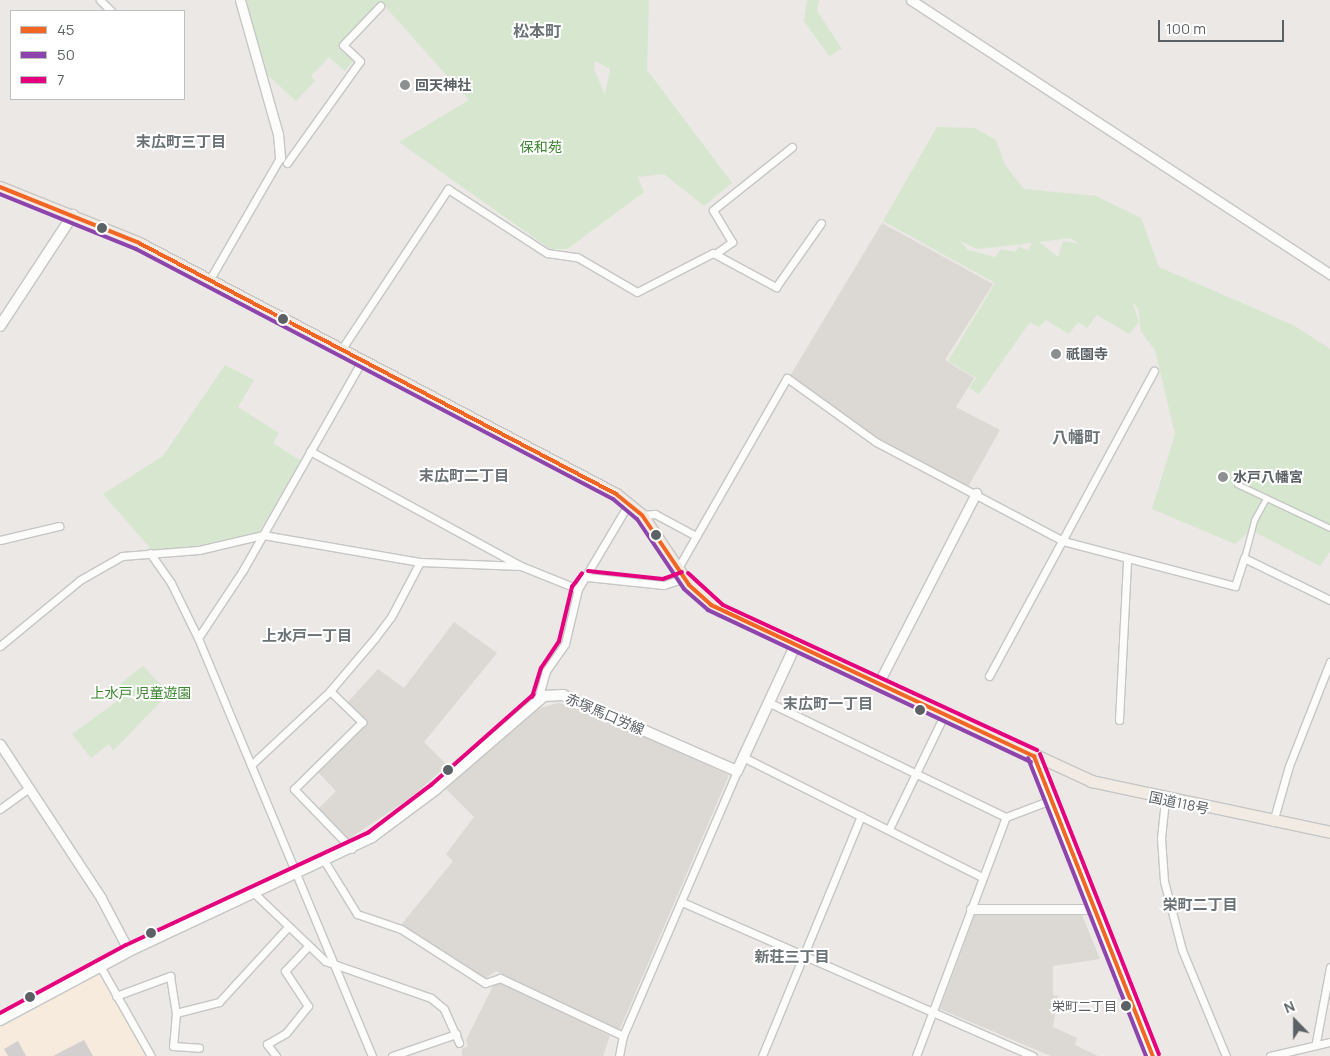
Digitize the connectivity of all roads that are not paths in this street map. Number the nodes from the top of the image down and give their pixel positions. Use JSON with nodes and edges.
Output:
{"nodes":[{"id":1,"x":100,"y":0,"type":"edge"},
{"id":2,"x":240,"y":0,"type":"edge"},
{"id":3,"x":911,"y":0,"type":"edge"},
{"id":4,"x":380,"y":6,"type":"dead end"},
{"id":5,"x":110,"y":10,"type":"edge"},
{"id":6,"x":792,"y":147,"type":"dead end"},
{"id":7,"x":283,"y":161,"type":"junction"},
{"id":8,"x":0,"y":187,"type":"edge"},
{"id":9,"x":73,"y":215,"type":"junction"},
{"id":10,"x":821,"y":223,"type":"dead end"},
{"id":11,"x":715,"y":254,"type":"junction"},
{"id":12,"x":1330,"y":274,"type":"edge"},
{"id":13,"x":210,"y":280,"type":"junction"},
{"id":14,"x":0,"y":326,"type":"edge"},
{"id":15,"x":343,"y":347,"type":"junction"},
{"id":16,"x":363,"y":359,"type":"junction"},
{"id":17,"x":1154,"y":372,"type":"dead end"},
{"id":18,"x":310,"y":451,"type":"junction"},
{"id":19,"x":1237,"y":484,"type":"dead end"},
{"id":20,"x":976,"y":493,"type":"junction"},
{"id":21,"x":1266,"y":498,"type":"junction"},
{"id":22,"x":629,"y":503,"type":"junction"},
{"id":23,"x":642,"y":515,"type":"junction"},
{"id":24,"x":59,"y":526,"type":"dead end"},
{"id":25,"x":1330,"y":528,"type":"edge"},
{"id":26,"x":263,"y":536,"type":"junction"},
{"id":27,"x":696,"y":536,"type":"junction"},
{"id":28,"x":0,"y":540,"type":"edge"},
{"id":29,"x":1063,"y":541,"type":"junction"},
{"id":30,"x":150,"y":553,"type":"junction"},
{"id":31,"x":1244,"y":558,"type":"junction"},
{"id":32,"x":1127,"y":560,"type":"junction"},
{"id":33,"x":420,"y":562,"type":"junction"},
{"id":34,"x":521,"y":566,"type":"junction"},
{"id":35,"x":681,"y":573,"type":"junction"},
{"id":36,"x":587,"y":577,"type":"junction"},
{"id":37,"x":578,"y":589,"type":"junction"},
{"id":38,"x":1330,"y":600,"type":"edge"},
{"id":39,"x":198,"y":638,"type":"junction"},
{"id":40,"x":0,"y":646,"type":"edge"},
{"id":41,"x":796,"y":646,"type":"junction"},
{"id":42,"x":1330,"y":662,"type":"edge"},
{"id":43,"x":989,"y":676,"type":"dead end"},
{"id":44,"x":878,"y":684,"type":"junction"},
{"id":45,"x":330,"y":691,"type":"junction"},
{"id":46,"x":538,"y":699,"type":"junction"},
{"id":47,"x":770,"y":703,"type":"junction"},
{"id":48,"x":944,"y":715,"type":"junction"},
{"id":49,"x":1119,"y":720,"type":"dead end"},
{"id":50,"x":0,"y":744,"type":"edge"},
{"id":51,"x":1034,"y":756,"type":"junction"},
{"id":52,"x":743,"y":758,"type":"junction"},
{"id":53,"x":251,"y":765,"type":"junction"},
{"id":54,"x":737,"y":771,"type":"junction"},
{"id":55,"x":917,"y":773,"type":"junction"},
{"id":56,"x":30,"y":788,"type":"junction"},
{"id":57,"x":1051,"y":800,"type":"junction"},
{"id":58,"x":1165,"y":800,"type":"junction"},
{"id":59,"x":0,"y":809,"type":"edge"},
{"id":60,"x":861,"y":816,"type":"junction"},
{"id":61,"x":1006,"y":817,"type":"junction"},
{"id":62,"x":1273,"y":822,"type":"junction"},
{"id":63,"x":889,"y":829,"type":"junction"},
{"id":64,"x":1330,"y":832,"type":"edge"},
{"id":65,"x":352,"y":849,"type":"junction"},
{"id":66,"x":325,"y":862,"type":"junction"},
{"id":67,"x":297,"y":874,"type":"junction"},
{"id":68,"x":982,"y":877,"type":"junction"},
{"id":69,"x":255,"y":894,"type":"junction"},
{"id":70,"x":682,"y":902,"type":"junction"},
{"id":71,"x":971,"y":909,"type":"junction"},
{"id":72,"x":1094,"y":909,"type":"junction"},
{"id":73,"x":288,"y":927,"type":"junction"},
{"id":74,"x":308,"y":946,"type":"junction"},
{"id":75,"x":129,"y":951,"type":"junction"},
{"id":76,"x":803,"y":956,"type":"junction"},
{"id":77,"x":334,"y":963,"type":"junction"},
{"id":78,"x":100,"y":966,"type":"junction"},
{"id":79,"x":1330,"y":967,"type":"edge"},
{"id":80,"x":116,"y":996,"type":"junction"},
{"id":81,"x":932,"y":1012,"type":"junction"},
{"id":82,"x":176,"y":1013,"type":"junction"},
{"id":83,"x":0,"y":1020,"type":"edge"},
{"id":84,"x":456,"y":1034,"type":"junction"},
{"id":85,"x":622,"y":1036,"type":"junction"},
{"id":86,"x":1316,"y":1042,"type":"junction"},
{"id":87,"x":1330,"y":1042,"type":"edge"},
{"id":88,"x":459,"y":1043,"type":"dead end"},
{"id":89,"x":199,"y":1048,"type":"dead end"},
{"id":90,"x":151,"y":1056,"type":"edge"},
{"id":91,"x":276,"y":1056,"type":"edge"},
{"id":92,"x":372,"y":1056,"type":"edge"},
{"id":93,"x":392,"y":1056,"type":"edge"},
{"id":94,"x":619,"y":1056,"type":"edge"},
{"id":95,"x":762,"y":1056,"type":"edge"},
{"id":96,"x":916,"y":1056,"type":"edge"},
{"id":97,"x":1033,"y":1056,"type":"edge"},
{"id":98,"x":1153,"y":1056,"type":"edge"},
{"id":99,"x":1226,"y":1056,"type":"edge"},
{"id":100,"x":1270,"y":1056,"type":"edge"}],
"edges":[{"from":1,"to":5,"type":"street"},
{"from":2,"to":7,"type":"street"},
{"from":3,"to":12,"type":"street"},
{"from":4,"to":7,"type":"street"},
{"from":6,"to":11,"type":"street"},
{"from":7,"to":13,"type":"street"},
{"from":8,"to":9,"type":"highway","name":"国道118号"},
{"from":9,"to":13,"type":"highway","name":"国道118号"},
{"from":9,"to":14,"type":"main road"},
{"from":10,"to":11,"type":"street"},
{"from":11,"to":15,"type":"street"},
{"from":13,"to":15,"type":"highway","name":"国道118号"},
{"from":15,"to":16,"type":"highway","name":"国道118号"},
{"from":16,"to":18,"type":"street"},
{"from":16,"to":22,"type":"highway","name":"国道118号"},
{"from":17,"to":29,"type":"street"},
{"from":18,"to":26,"type":"street"},
{"from":18,"to":34,"type":"street"},
{"from":19,"to":21,"type":"street"},
{"from":20,"to":27,"type":"street"},
{"from":20,"to":29,"type":"street"},
{"from":20,"to":44,"type":"street"},
{"from":21,"to":25,"type":"street"},
{"from":21,"to":31,"type":"street"},
{"from":22,"to":23,"type":"highway","name":"国道118号"},
{"from":22,"to":36,"type":"street"},
{"from":23,"to":27,"type":"street"},
{"from":23,"to":35,"type":"highway","name":"国道118号"},
{"from":24,"to":28,"type":"street"},
{"from":26,"to":30,"type":"street"},
{"from":26,"to":33,"type":"street"},
{"from":26,"to":39,"type":"street"},
{"from":27,"to":35,"type":"street"},
{"from":29,"to":32,"type":"street"},
{"from":29,"to":43,"type":"street"},
{"from":30,"to":39,"type":"street"},
{"from":30,"to":40,"type":"street"},
{"from":31,"to":32,"type":"street"},
{"from":31,"to":38,"type":"street"},
{"from":32,"to":49,"type":"street"},
{"from":33,"to":34,"type":"street"},
{"from":33,"to":45,"type":"street"},
{"from":34,"to":37,"type":"street"},
{"from":35,"to":36,"type":"street"},
{"from":35,"to":41,"type":"highway","name":"国道118号"},
{"from":36,"to":37,"type":"street"},
{"from":37,"to":46,"type":"street"},
{"from":39,"to":53,"type":"street"},
{"from":41,"to":44,"type":"highway","name":"国道118号"},
{"from":41,"to":47,"type":"main road"},
{"from":42,"to":62,"type":"street"},
{"from":44,"to":48,"type":"highway","name":"国道118号"},
{"from":45,"to":53,"type":"street"},
{"from":45,"to":65,"type":"street"},
{"from":46,"to":54,"type":"main road","name":"赤塚馬口労線"},
{"from":46,"to":65,"type":"main road"},
{"from":47,"to":52,"type":"main road"},
{"from":47,"to":55,"type":"street"},
{"from":48,"to":51,"type":"highway","name":"国道118号"},
{"from":48,"to":55,"type":"street"},
{"from":50,"to":56,"type":"street"},
{"from":51,"to":57,"type":"main road"},
{"from":51,"to":58,"type":"highway","name":"国道118号"},
{"from":52,"to":54,"type":"main road"},
{"from":52,"to":60,"type":"street"},
{"from":53,"to":67,"type":"street"},
{"from":54,"to":70,"type":"street"},
{"from":55,"to":61,"type":"street"},
{"from":55,"to":63,"type":"street"},
{"from":56,"to":59,"type":"street"},
{"from":56,"to":75,"type":"street"},
{"from":57,"to":61,"type":"street"},
{"from":57,"to":72,"type":"main road"},
{"from":58,"to":62,"type":"highway","name":"国道118号"},
{"from":58,"to":99,"type":"street"},
{"from":60,"to":63,"type":"street"},
{"from":60,"to":76,"type":"street"},
{"from":61,"to":68,"type":"street"},
{"from":62,"to":64,"type":"highway","name":"国道118号"},
{"from":63,"to":68,"type":"street"},
{"from":65,"to":66,"type":"main road"},
{"from":66,"to":67,"type":"main road"},
{"from":66,"to":85,"type":"street"},
{"from":67,"to":69,"type":"main road"},
{"from":67,"to":77,"type":"street"},
{"from":68,"to":71,"type":"street"},
{"from":69,"to":73,"type":"street"},
{"from":69,"to":75,"type":"main road"},
{"from":70,"to":76,"type":"street"},
{"from":70,"to":85,"type":"street"},
{"from":71,"to":72,"type":"street"},
{"from":71,"to":81,"type":"street"},
{"from":72,"to":98,"type":"main road"},
{"from":73,"to":74,"type":"street"},
{"from":73,"to":82,"type":"street"},
{"from":74,"to":77,"type":"street"},
{"from":74,"to":91,"type":"street"},
{"from":75,"to":78,"type":"main road"},
{"from":76,"to":81,"type":"street"},
{"from":76,"to":95,"type":"street"},
{"from":77,"to":84,"type":"street"},
{"from":77,"to":92,"type":"street"},
{"from":78,"to":80,"type":"street"},
{"from":78,"to":83,"type":"main road"},
{"from":79,"to":86,"type":"street"},
{"from":80,"to":82,"type":"street"},
{"from":80,"to":90,"type":"street"},
{"from":81,"to":96,"type":"street"},
{"from":81,"to":97,"type":"street"},
{"from":82,"to":89,"type":"street"},
{"from":84,"to":88,"type":"street"},
{"from":84,"to":93,"type":"street"},
{"from":85,"to":94,"type":"street"},
{"from":86,"to":87,"type":"street"},
{"from":86,"to":100,"type":"street"}]}
